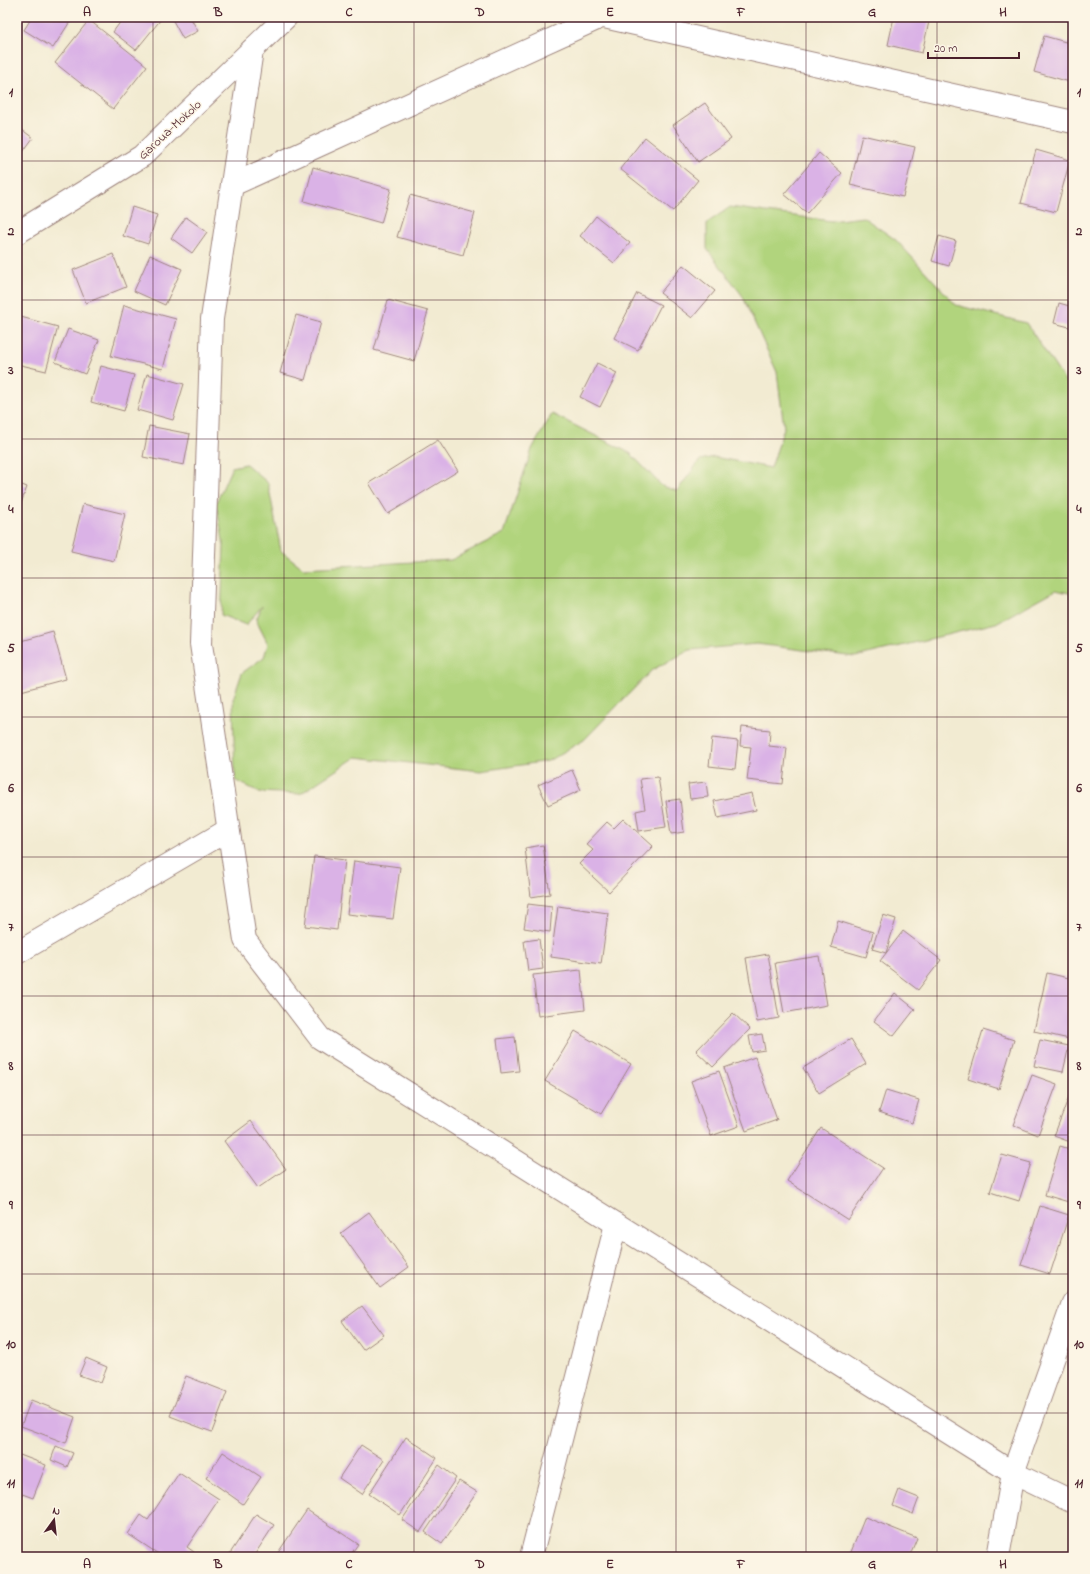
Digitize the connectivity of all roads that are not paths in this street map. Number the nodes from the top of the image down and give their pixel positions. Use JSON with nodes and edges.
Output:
{"nodes":[{"id":1,"x":286,"y":17,"type":"edge"},
{"id":2,"x":601,"y":17,"type":"edge"},
{"id":3,"x":604,"y":17,"type":"edge"},
{"id":4,"x":252,"y":50,"type":"junction"},
{"id":5,"x":1073,"y":122,"type":"edge"},
{"id":6,"x":232,"y":185,"type":"junction"},
{"id":7,"x":17,"y":233,"type":"edge"},
{"id":8,"x":228,"y":830,"type":"junction"},
{"id":9,"x":17,"y":953,"type":"edge"},
{"id":10,"x":616,"y":1224,"type":"junction"},
{"id":11,"x":1073,"y":1303,"type":"edge"},
{"id":12,"x":1013,"y":1473,"type":"junction"},
{"id":13,"x":1073,"y":1502,"type":"edge"},
{"id":14,"x":531,"y":1557,"type":"edge"},
{"id":15,"x":998,"y":1557,"type":"edge"}],
"edges":[{"from":1,"to":4,"type":"street","name":"Garoua-Mokolo"},
{"from":2,"to":6,"type":"street"},
{"from":3,"to":5,"type":"street"},
{"from":4,"to":6,"type":"street"},
{"from":4,"to":7,"type":"street","name":"Garoua-Mokolo"},
{"from":6,"to":8,"type":"street"},
{"from":8,"to":9,"type":"street"},
{"from":8,"to":10,"type":"street"},
{"from":10,"to":12,"type":"street"},
{"from":10,"to":14,"type":"street"},
{"from":11,"to":12,"type":"street"},
{"from":12,"to":13,"type":"street"},
{"from":12,"to":15,"type":"street"}]}
